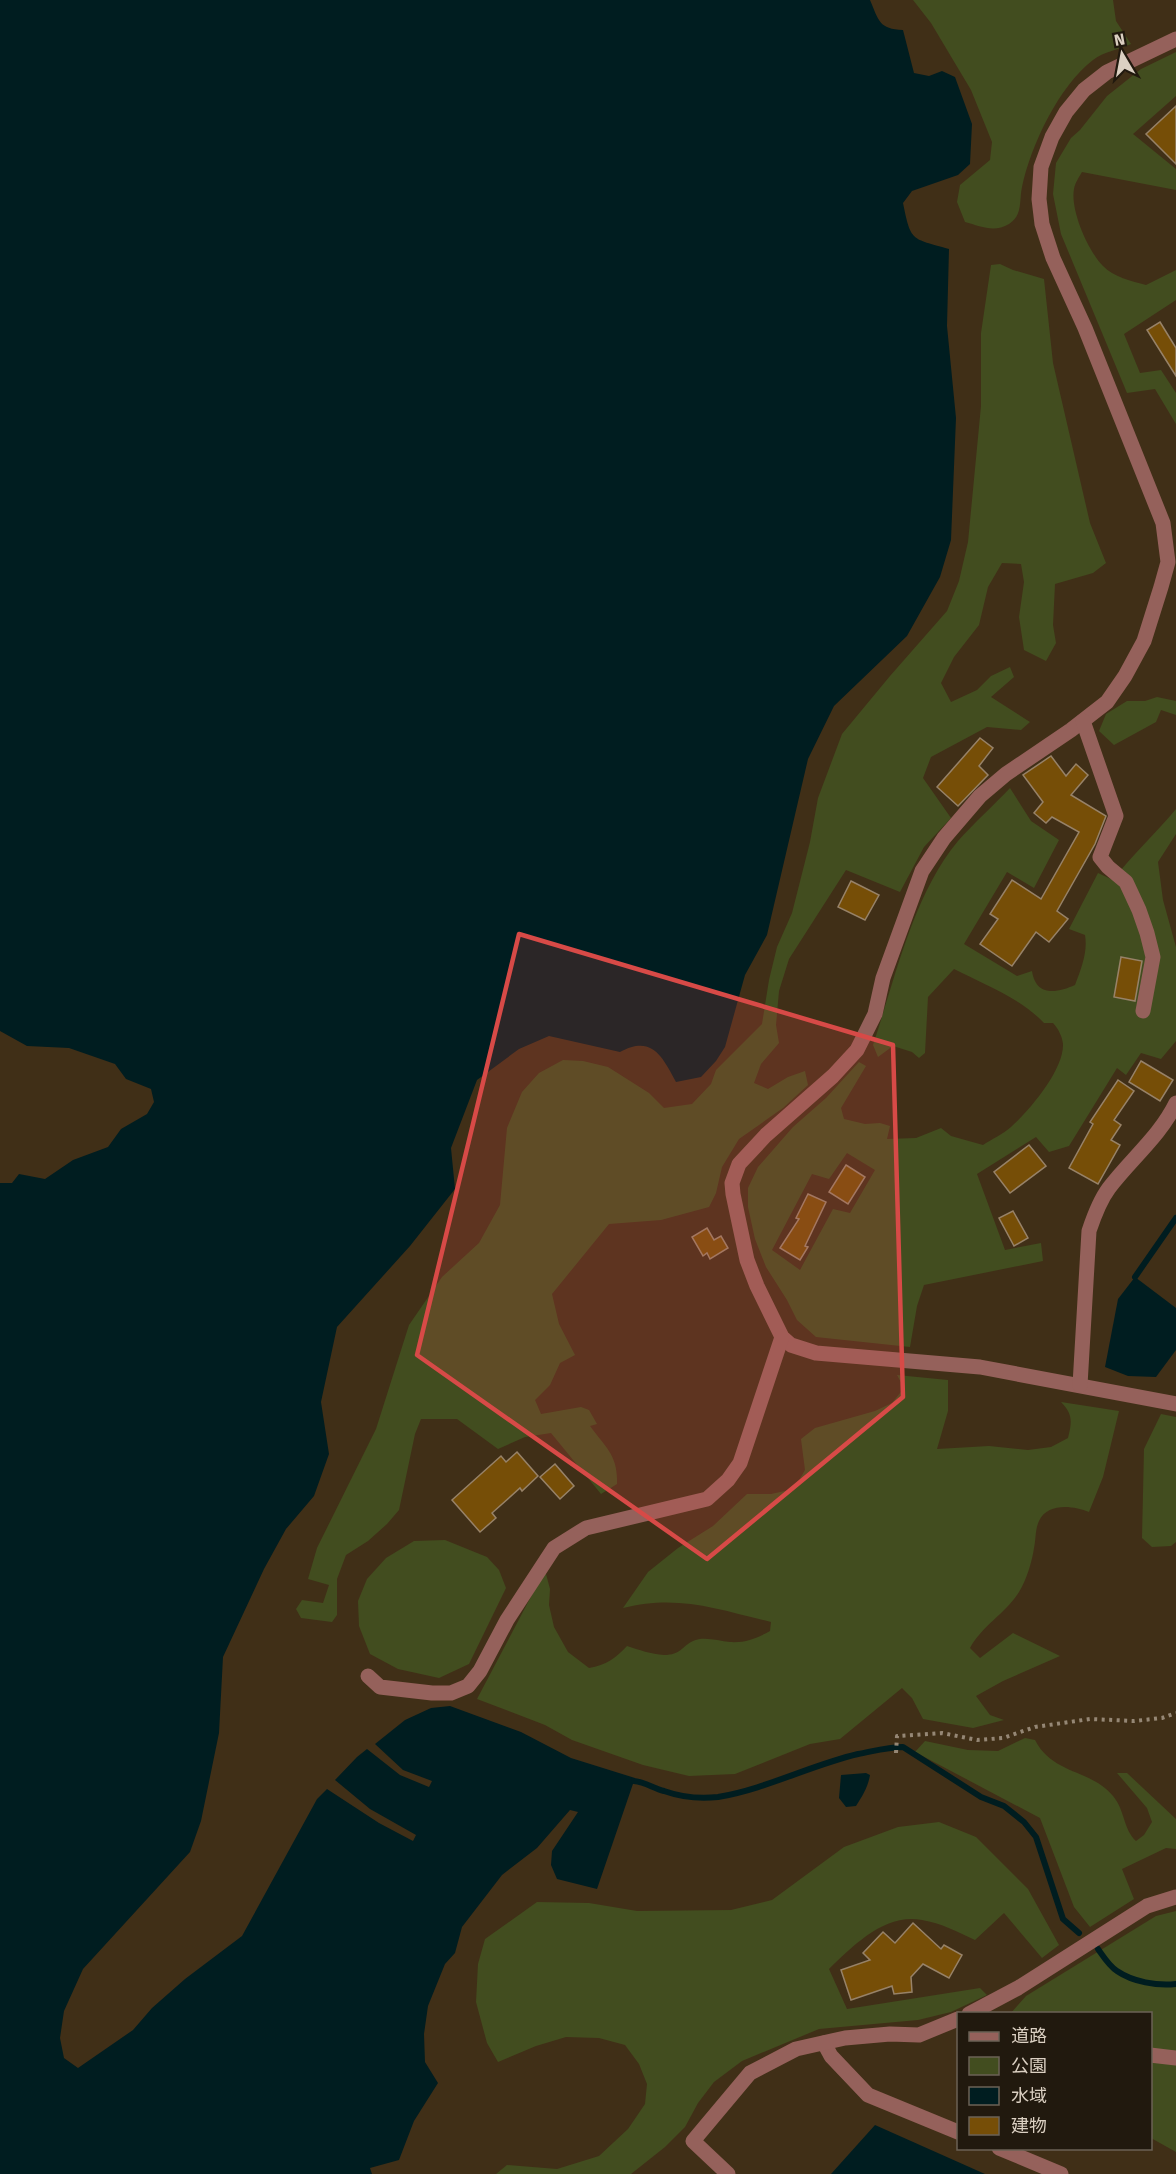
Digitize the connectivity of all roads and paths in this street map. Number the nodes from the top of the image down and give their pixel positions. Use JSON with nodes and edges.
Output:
{"nodes":[{"id":1,"x":1176,"y":39,"type":"edge"},
{"id":2,"x":1083,"y":721,"type":"junction"},
{"id":3,"x":1143,"y":1011,"type":"dead end"},
{"id":4,"x":1176,"y":1103,"type":"edge"},
{"id":5,"x":782,"y":1337,"type":"junction"},
{"id":6,"x":1080,"y":1385,"type":"junction"},
{"id":7,"x":1176,"y":1404,"type":"edge"},
{"id":8,"x":368,"y":1676,"type":"dead end"},
{"id":9,"x":1176,"y":1713,"type":"edge"},
{"id":10,"x":896,"y":1753,"type":"dead end"},
{"id":11,"x":1176,"y":1897,"type":"edge"},
{"id":12,"x":987,"y":2005,"type":"junction"},
{"id":13,"x":971,"y":2012,"type":"edge"},
{"id":14,"x":1000,"y":2012,"type":"edge"},
{"id":15,"x":957,"y":2019,"type":"edge"},
{"id":16,"x":824,"y":2043,"type":"junction"},
{"id":17,"x":1152,"y":2055,"type":"edge"},
{"id":18,"x":1176,"y":2058,"type":"edge"},
{"id":19,"x":957,"y":2132,"type":"edge"},
{"id":20,"x":1004,"y":2150,"type":"edge"},
{"id":21,"x":728,"y":2174,"type":"edge"},
{"id":22,"x":1061,"y":2174,"type":"edge"}],
"edges":[{"from":1,"to":2,"type":"street"},
{"from":2,"to":3,"type":"street"},
{"from":2,"to":5,"type":"street"},
{"from":4,"to":6,"type":"street"},
{"from":5,"to":6,"type":"street"},
{"from":5,"to":8,"type":"street"},
{"from":6,"to":7,"type":"street"},
{"from":9,"to":10,"type":"path"},
{"from":11,"to":12,"type":"street"},
{"from":12,"to":13,"type":"street"},
{"from":12,"to":14,"type":"street"},
{"from":15,"to":16,"type":"street"},
{"from":16,"to":19,"type":"street"},
{"from":16,"to":21,"type":"street"},
{"from":17,"to":18,"type":"street"},
{"from":20,"to":22,"type":"street"}]}
